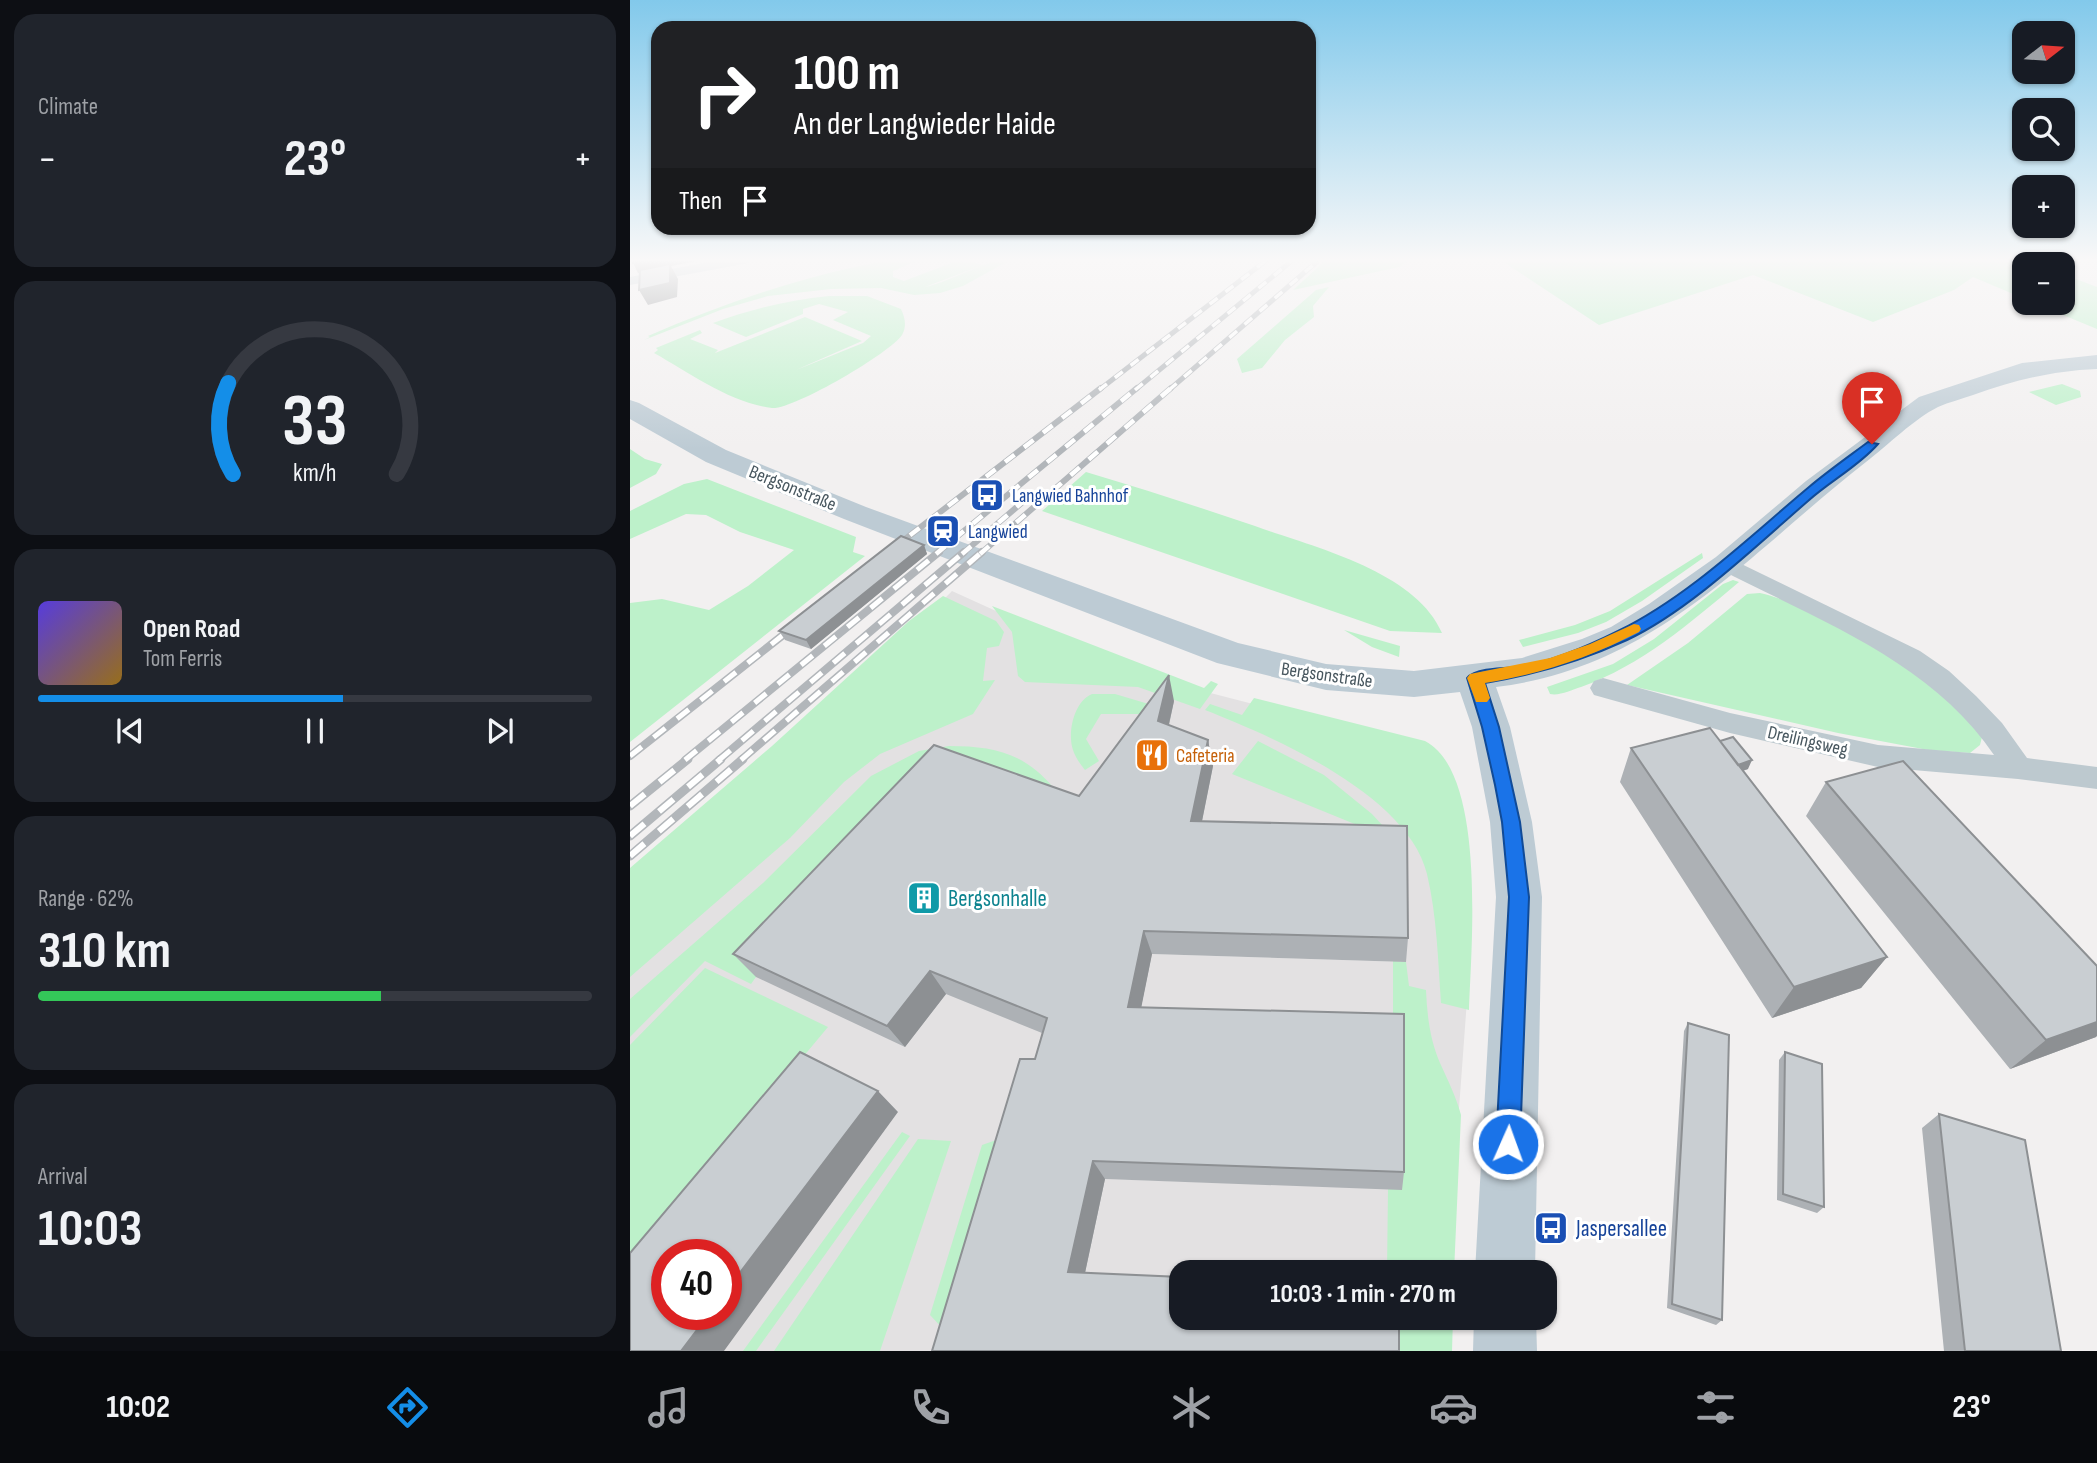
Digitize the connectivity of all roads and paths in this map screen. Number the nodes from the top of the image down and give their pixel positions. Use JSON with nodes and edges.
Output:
{"nodes":[{"id":1,"x":2097,"y":362,"type":"edge"},
{"id":2,"x":630,"y":408,"type":"edge"},
{"id":3,"x":1727,"y":564,"type":"junction"},
{"id":4,"x":1475,"y":678,"type":"junction"},
{"id":5,"x":1603,"y":688,"type":"dead end"},
{"id":6,"x":2018,"y":768,"type":"junction"},
{"id":7,"x":2097,"y":778,"type":"edge"},
{"id":8,"x":1505,"y":1260,"type":"edge"},
{"id":9,"x":1505,"y":1330,"type":"edge"},
{"id":10,"x":1505,"y":1351,"type":"edge"}],
"edges":[{"from":1,"to":3,"type":"street","name":"Bergsonstraße"},
{"from":2,"to":4,"type":"street","name":"Bergsonstraße"},
{"from":3,"to":4,"type":"street","name":"Bergsonstraße"},
{"from":3,"to":6,"type":"street"},
{"from":4,"to":8,"type":"street"},
{"from":5,"to":6,"type":"street","name":"Dreilingsweg"},
{"from":6,"to":7,"type":"street","name":"Dreilingsweg"},
{"from":9,"to":10,"type":"street"}]}
